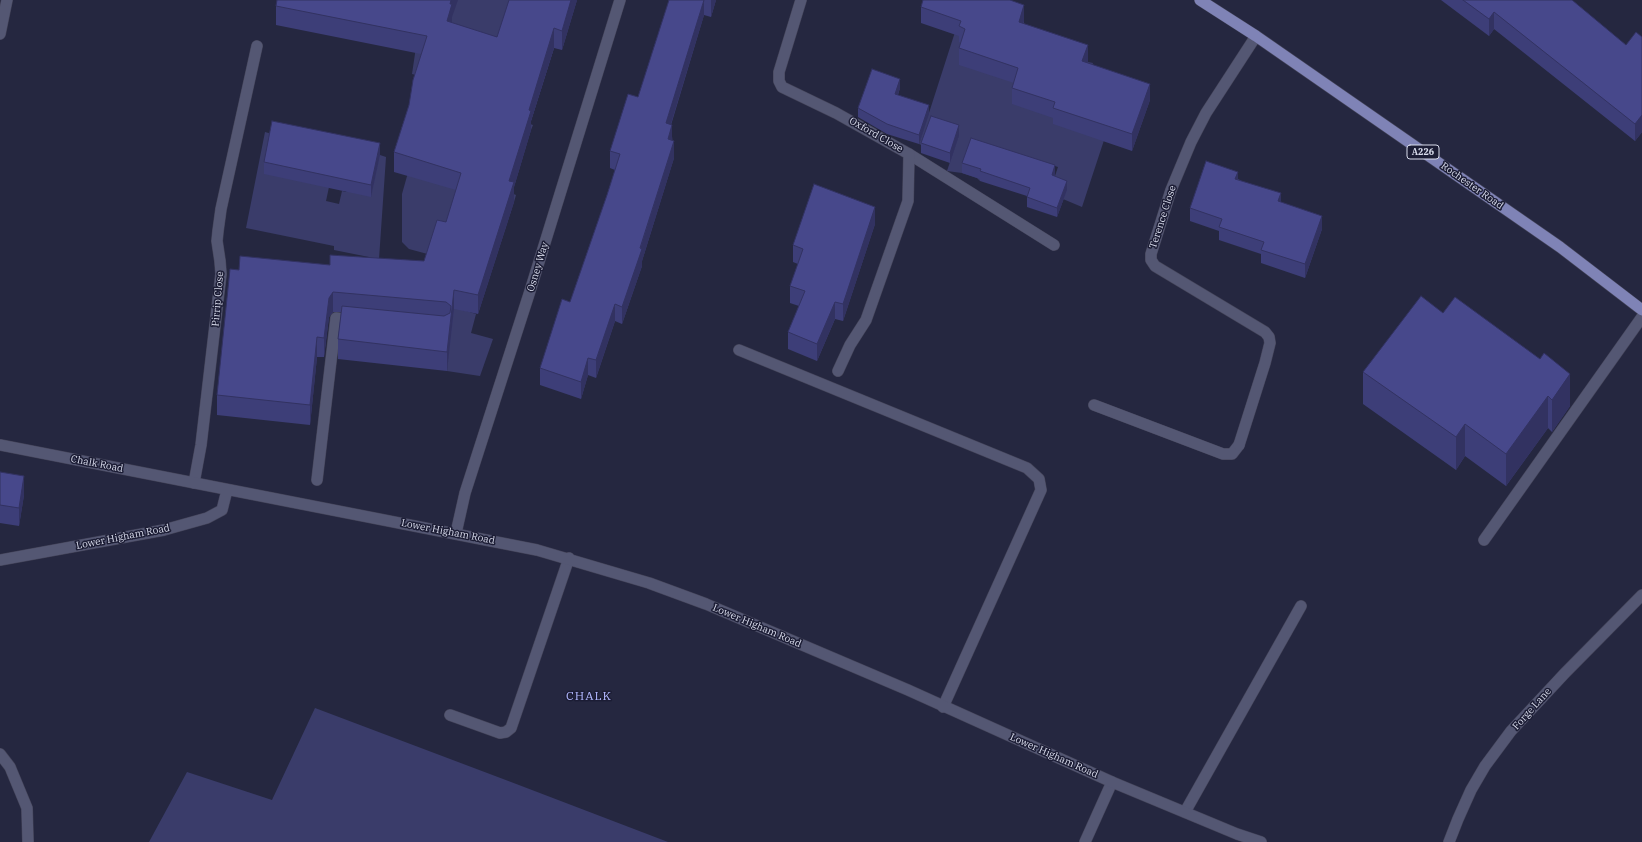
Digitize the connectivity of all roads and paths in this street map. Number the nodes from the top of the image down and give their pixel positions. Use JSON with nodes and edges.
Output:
{"nodes":[{"id":1,"x":7,"y":0,"type":"edge"},
{"id":2,"x":620,"y":0,"type":"edge"},
{"id":3,"x":801,"y":0,"type":"edge"},
{"id":4,"x":1200,"y":0,"type":"edge"},
{"id":5,"x":0,"y":34,"type":"edge"},
{"id":6,"x":1256,"y":36,"type":"junction"},
{"id":7,"x":257,"y":46,"type":"dead end"},
{"id":8,"x":909,"y":154,"type":"junction"},
{"id":9,"x":1054,"y":245,"type":"dead end"},
{"id":10,"x":1642,"y":310,"type":"edge"},
{"id":11,"x":1642,"y":317,"type":"edge"},
{"id":12,"x":367,"y":321,"type":"edge"},
{"id":13,"x":739,"y":350,"type":"dead end"},
{"id":14,"x":838,"y":371,"type":"dead end"},
{"id":15,"x":1094,"y":405,"type":"dead end"},
{"id":16,"x":0,"y":444,"type":"edge"},
{"id":17,"x":317,"y":480,"type":"dead end"},
{"id":18,"x":194,"y":483,"type":"junction"},
{"id":19,"x":227,"y":490,"type":"junction"},
{"id":20,"x":456,"y":533,"type":"junction"},
{"id":21,"x":1484,"y":540,"type":"dead end"},
{"id":22,"x":569,"y":558,"type":"junction"},
{"id":23,"x":0,"y":560,"type":"edge"},
{"id":24,"x":1642,"y":595,"type":"edge"},
{"id":25,"x":1301,"y":606,"type":"dead end"},
{"id":26,"x":943,"y":707,"type":"junction"},
{"id":27,"x":450,"y":715,"type":"dead end"},
{"id":28,"x":0,"y":754,"type":"edge"},
{"id":29,"x":1112,"y":782,"type":"junction"},
{"id":30,"x":1185,"y":812,"type":"junction"},
{"id":31,"x":28,"y":842,"type":"edge"},
{"id":32,"x":1085,"y":842,"type":"edge"},
{"id":33,"x":1261,"y":842,"type":"edge"},
{"id":34,"x":1449,"y":842,"type":"edge"}],
"edges":[{"from":1,"to":5,"type":"street"},
{"from":2,"to":20,"type":"street","name":"Osney Way"},
{"from":3,"to":8,"type":"street","name":"Oxford Close"},
{"from":4,"to":6,"type":"main road","name":"Rochester Road","number":"A226"},
{"from":6,"to":10,"type":"main road","name":"Rochester Road","number":"A226"},
{"from":6,"to":15,"type":"street","name":"Terence Close"},
{"from":7,"to":18,"type":"street","name":"Pirrip Close"},
{"from":8,"to":9,"type":"street"},
{"from":8,"to":14,"type":"street","name":"Oxford Close"},
{"from":11,"to":21,"type":"street"},
{"from":12,"to":17,"type":"street"},
{"from":13,"to":26,"type":"street"},
{"from":16,"to":18,"type":"street","name":"Chalk Road"},
{"from":18,"to":19,"type":"street","name":"Lower Higham Road"},
{"from":19,"to":20,"type":"street","name":"Lower Higham Road"},
{"from":19,"to":23,"type":"street","name":"Lower Higham Road"},
{"from":20,"to":22,"type":"street","name":"Lower Higham Road"},
{"from":22,"to":26,"type":"street","name":"Lower Higham Road"},
{"from":22,"to":27,"type":"street"},
{"from":24,"to":34,"type":"street","name":"Forge Lane"},
{"from":25,"to":30,"type":"street"},
{"from":26,"to":29,"type":"street","name":"Lower Higham Road"},
{"from":28,"to":31,"type":"street"},
{"from":29,"to":30,"type":"street","name":"Lower Higham Road"},
{"from":29,"to":32,"type":"street"},
{"from":30,"to":33,"type":"street","name":"Lower Higham Road"}]}
